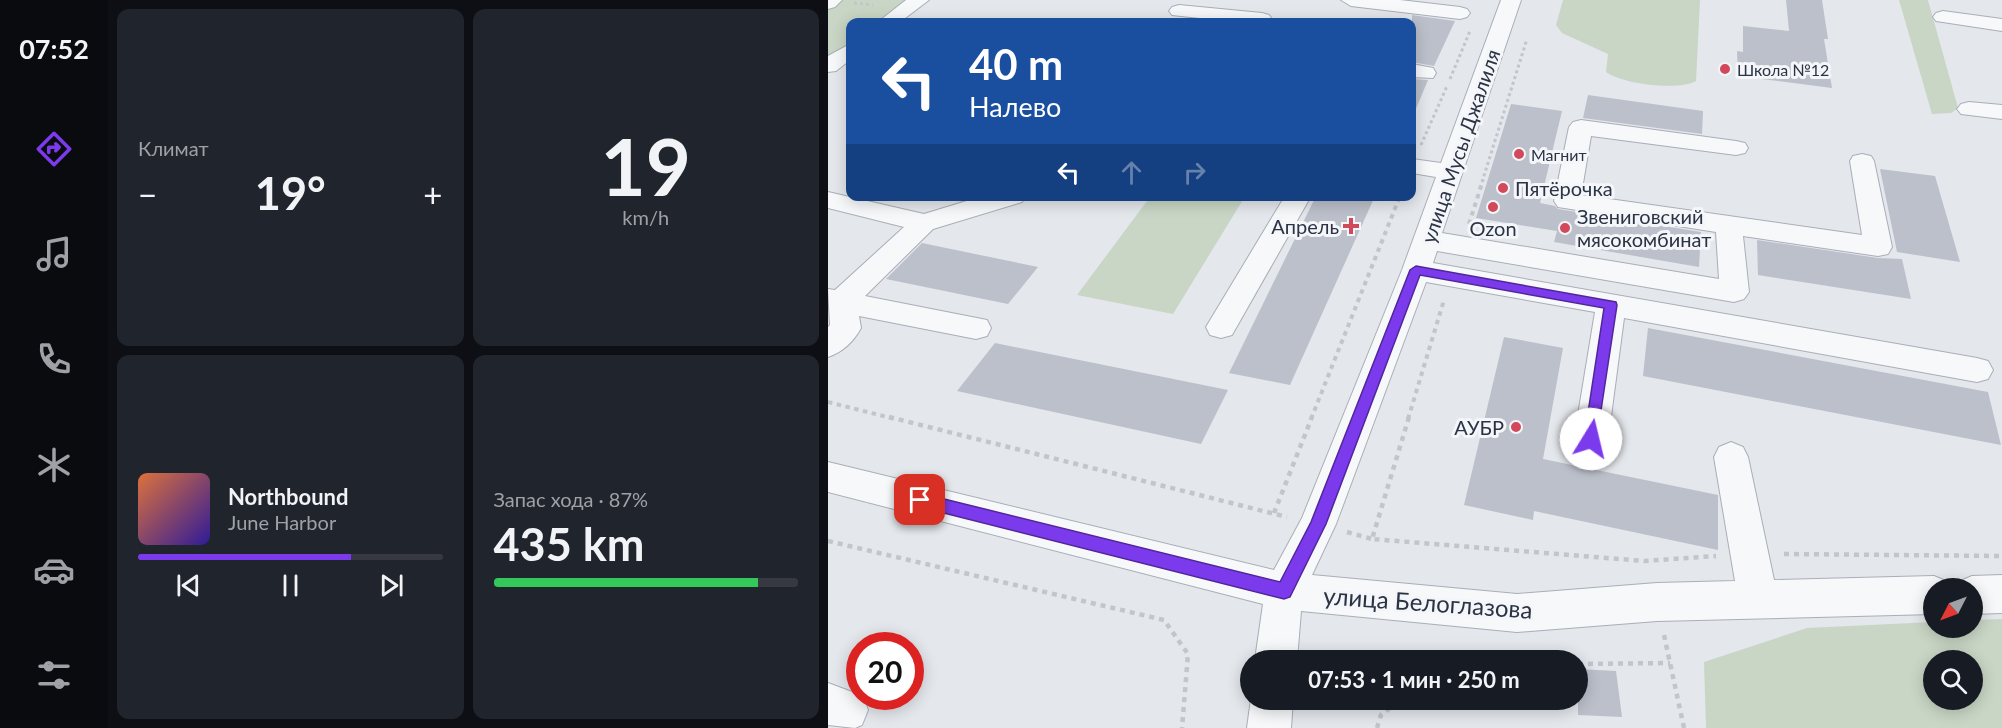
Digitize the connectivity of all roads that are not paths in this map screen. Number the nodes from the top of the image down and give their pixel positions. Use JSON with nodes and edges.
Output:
{"nodes":[{"id":1,"x":832,"y":0,"type":"edge"},
{"id":2,"x":919,"y":0,"type":"edge"},
{"id":3,"x":1351,"y":0,"type":"edge"},
{"id":4,"x":1511,"y":0,"type":"edge"},
{"id":5,"x":828,"y":3,"type":"edge"},
{"id":6,"x":1179,"y":10,"type":"dead end"},
{"id":7,"x":1460,"y":14,"type":"dead end"},
{"id":8,"x":1943,"y":16,"type":"dead end"},
{"id":9,"x":894,"y":18,"type":"edge"},
{"id":10,"x":1245,"y":18,"type":"edge"},
{"id":11,"x":2002,"y":25,"type":"edge"},
{"id":12,"x":846,"y":53,"type":"edge"},
{"id":13,"x":828,"y":66,"type":"edge"},
{"id":14,"x":1969,"y":109,"type":"dead end"},
{"id":15,"x":2002,"y":112,"type":"edge"},
{"id":16,"x":1736,"y":148,"type":"dead end"},
{"id":17,"x":1862,"y":161,"type":"dead end"},
{"id":18,"x":1416,"y":167,"type":"edge"},
{"id":19,"x":1451,"y":172,"type":"junction"},
{"id":20,"x":828,"y":200,"type":"edge"},
{"id":21,"x":997,"y":201,"type":"edge"},
{"id":22,"x":1295,"y":201,"type":"edge"},
{"id":23,"x":924,"y":224,"type":"junction"},
{"id":24,"x":1729,"y":225,"type":"junction"},
{"id":25,"x":1428,"y":240,"type":"junction"},
{"id":26,"x":1416,"y":270,"type":"junction"},
{"id":27,"x":834,"y":301,"type":"edge"},
{"id":28,"x":1611,"y":305,"type":"junction"},
{"id":29,"x":1221,"y":327,"type":"dead end"},
{"id":30,"x":976,"y":328,"type":"dead end"},
{"id":31,"x":828,"y":345,"type":"edge"},
{"id":32,"x":1977,"y":370,"type":"dead end"},
{"id":33,"x":1591,"y":439,"type":"dead end"},
{"id":34,"x":1731,"y":457,"type":"dead end"},
{"id":35,"x":828,"y":477,"type":"edge"},
{"id":36,"x":1284,"y":591,"type":"junction"},
{"id":37,"x":2002,"y":594,"type":"edge"},
{"id":38,"x":1923,"y":595,"type":"edge"},
{"id":39,"x":1983,"y":595,"type":"edge"},
{"id":40,"x":1758,"y":598,"type":"junction"},
{"id":41,"x":1277,"y":650,"type":"edge"},
{"id":42,"x":1271,"y":710,"type":"edge"},
{"id":43,"x":1269,"y":728,"type":"edge"}],
"edges":[{"from":1,"to":5,"type":"street"},
{"from":2,"to":9,"type":"street"},
{"from":3,"to":7,"type":"street"},
{"from":4,"to":19,"type":"street","name":"улица Мусы Джалиля"},
{"from":6,"to":10,"type":"street"},
{"from":8,"to":11,"type":"street"},
{"from":12,"to":13,"type":"street"},
{"from":14,"to":15,"type":"street"},
{"from":16,"to":24,"type":"street"},
{"from":17,"to":24,"type":"street"},
{"from":18,"to":19,"type":"street"},
{"from":19,"to":25,"type":"street","name":"улица Мусы Джалиля"},
{"from":20,"to":23,"type":"street"},
{"from":21,"to":23,"type":"street"},
{"from":22,"to":29,"type":"street"},
{"from":23,"to":27,"type":"street"},
{"from":24,"to":25,"type":"street"},
{"from":25,"to":26,"type":"street","name":"улица Мусы Джалиля"},
{"from":26,"to":28,"type":"street"},
{"from":26,"to":36,"type":"street","name":"улица Мусы Джалиля"},
{"from":27,"to":30,"type":"street"},
{"from":27,"to":31,"type":"street"},
{"from":28,"to":32,"type":"street"},
{"from":28,"to":33,"type":"street"},
{"from":34,"to":40,"type":"street"},
{"from":35,"to":36,"type":"street","name":"улица Белоглазова"},
{"from":36,"to":40,"type":"street","name":"улица Белоглазова"},
{"from":36,"to":41,"type":"street"},
{"from":37,"to":39,"type":"street"},
{"from":38,"to":40,"type":"street","name":"улица Белоглазова"},
{"from":42,"to":43,"type":"street"}]}
